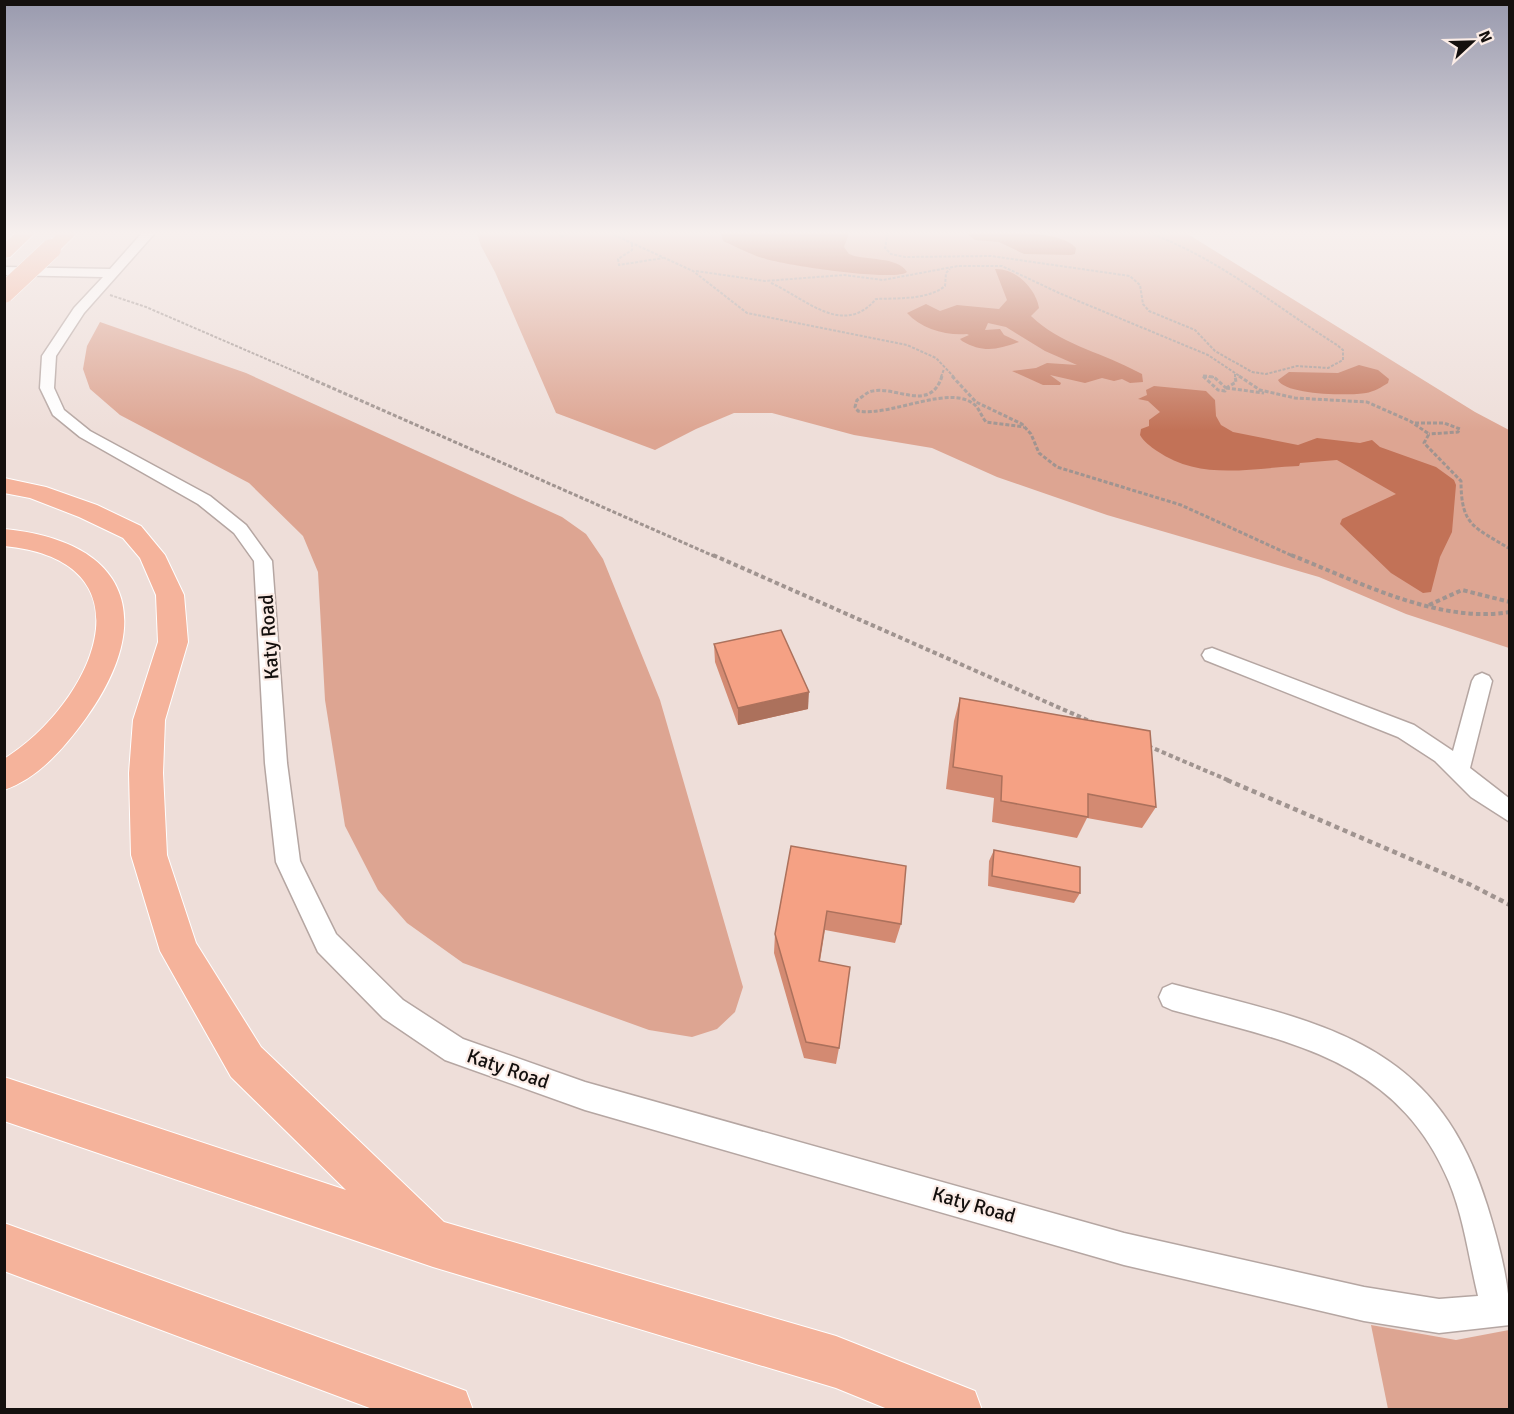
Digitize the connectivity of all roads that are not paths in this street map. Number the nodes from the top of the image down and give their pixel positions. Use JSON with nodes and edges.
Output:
{"nodes":[{"id":1,"x":91,"y":299,"type":"edge"},
{"id":2,"x":4,"y":485,"type":"edge"},
{"id":3,"x":4,"y":537,"type":"edge"},
{"id":4,"x":1212,"y":654,"type":"dead end"},
{"id":5,"x":1482,"y":681,"type":"dead end"},
{"id":6,"x":1459,"y":770,"type":"junction"},
{"id":7,"x":4,"y":776,"type":"edge"},
{"id":8,"x":1509,"y":812,"type":"edge"},
{"id":9,"x":1172,"y":997,"type":"dead end"},
{"id":10,"x":4,"y":1099,"type":"edge"},
{"id":11,"x":433,"y":1243,"type":"junction"},
{"id":12,"x":4,"y":1247,"type":"edge"},
{"id":13,"x":1504,"y":1309,"type":"edge"},
{"id":14,"x":447,"y":1410,"type":"edge"},
{"id":15,"x":956,"y":1410,"type":"edge"}],
"edges":[{"from":1,"to":13,"type":"street","name":"Katy Road"},
{"from":2,"to":11,"type":"highway"},
{"from":3,"to":7,"type":"highway"},
{"from":4,"to":6,"type":"street"},
{"from":5,"to":6,"type":"street"},
{"from":6,"to":8,"type":"street"},
{"from":9,"to":13,"type":"street"},
{"from":10,"to":11,"type":"highway"},
{"from":11,"to":15,"type":"highway"},
{"from":12,"to":14,"type":"highway"}]}
